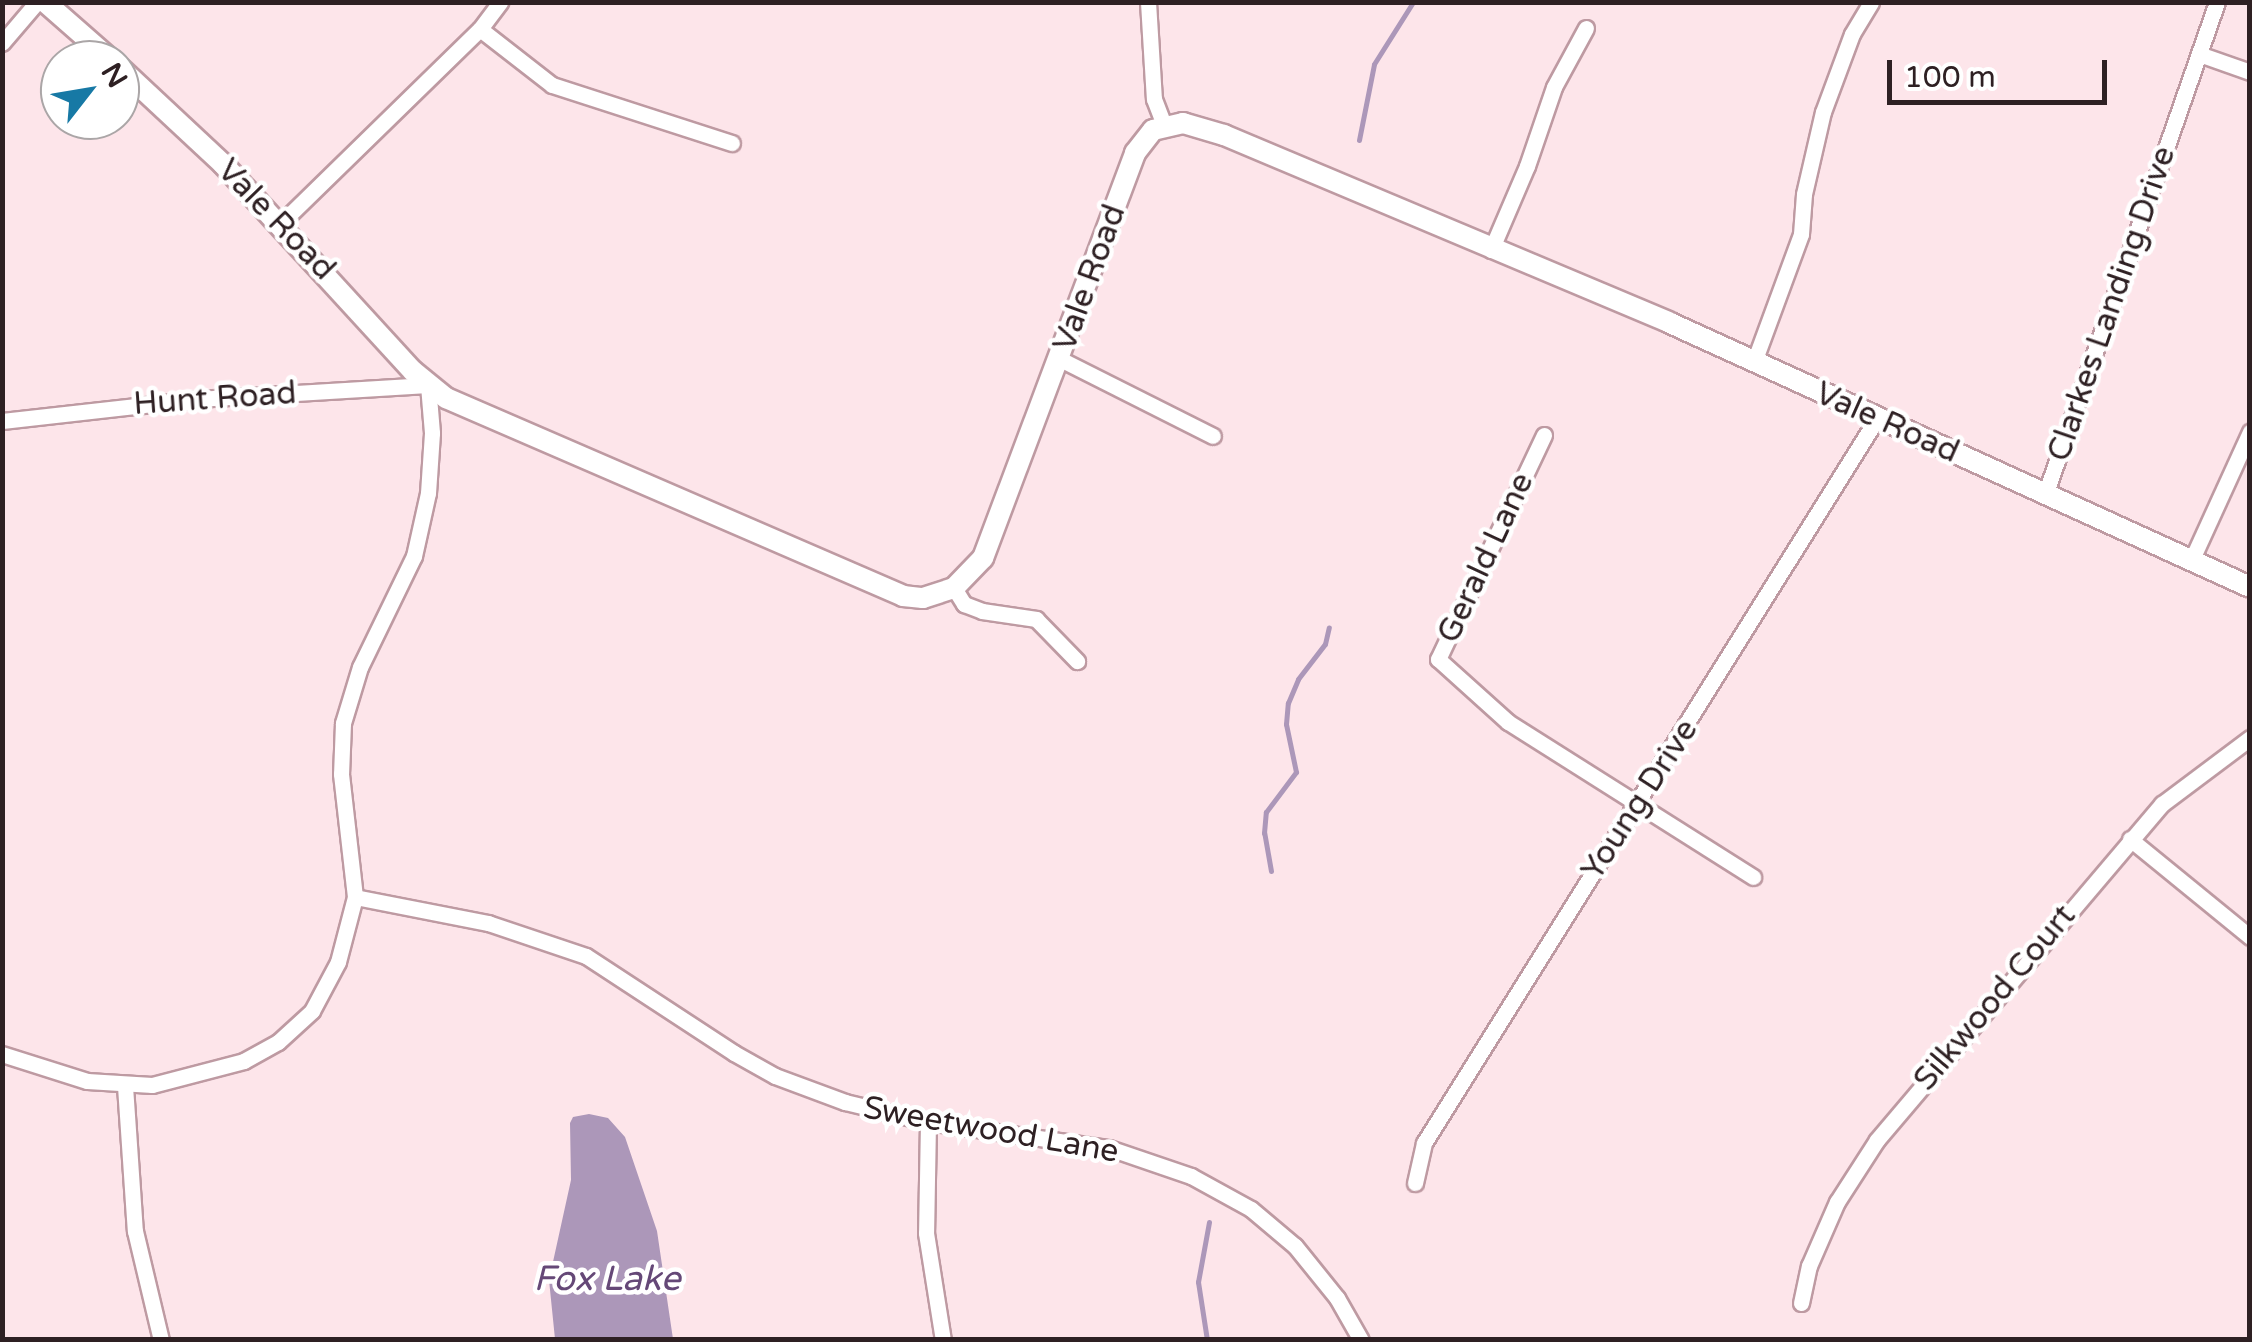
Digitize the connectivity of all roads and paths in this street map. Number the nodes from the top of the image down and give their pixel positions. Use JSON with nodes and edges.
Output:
{"nodes":[{"id":1,"x":41,"y":2,"type":"edge"},
{"id":2,"x":500,"y":2,"type":"edge"},
{"id":3,"x":1148,"y":2,"type":"edge"},
{"id":4,"x":1870,"y":2,"type":"edge"},
{"id":5,"x":2218,"y":2,"type":"edge"},
{"id":6,"x":1586,"y":28,"type":"dead end"},
{"id":7,"x":480,"y":29,"type":"junction"},
{"id":8,"x":87,"y":40,"type":"edge"},
{"id":9,"x":2,"y":43,"type":"edge"},
{"id":10,"x":2200,"y":54,"type":"junction"},
{"id":11,"x":2250,"y":72,"type":"edge"},
{"id":12,"x":140,"y":88,"type":"edge"},
{"id":13,"x":1164,"y":124,"type":"junction"},
{"id":14,"x":732,"y":143,"type":"dead end"},
{"id":15,"x":280,"y":224,"type":"junction"},
{"id":16,"x":1490,"y":250,"type":"junction"},
{"id":17,"x":1060,"y":359,"type":"junction"},
{"id":18,"x":1754,"y":362,"type":"junction"},
{"id":19,"x":428,"y":385,"type":"junction"},
{"id":20,"x":1876,"y":420,"type":"junction"},
{"id":21,"x":2,"y":421,"type":"edge"},
{"id":22,"x":2250,"y":432,"type":"edge"},
{"id":23,"x":1213,"y":436,"type":"dead end"},
{"id":24,"x":1544,"y":436,"type":"dead end"},
{"id":25,"x":2046,"y":492,"type":"junction"},
{"id":26,"x":2192,"y":559,"type":"junction"},
{"id":27,"x":2250,"y":587,"type":"edge"},
{"id":28,"x":954,"y":588,"type":"junction"},
{"id":29,"x":1077,"y":661,"type":"dead end"},
{"id":30,"x":2250,"y":738,"type":"edge"},
{"id":31,"x":1639,"y":802,"type":"junction"},
{"id":32,"x":2130,"y":839,"type":"junction"},
{"id":33,"x":1752,"y":877,"type":"dead end"},
{"id":34,"x":355,"y":897,"type":"junction"},
{"id":35,"x":2250,"y":937,"type":"edge"},
{"id":36,"x":2,"y":1054,"type":"edge"},
{"id":37,"x":125,"y":1086,"type":"junction"},
{"id":38,"x":928,"y":1122,"type":"junction"},
{"id":39,"x":1415,"y":1183,"type":"dead end"},
{"id":40,"x":1801,"y":1303,"type":"dead end"},
{"id":41,"x":161,"y":1340,"type":"edge"},
{"id":42,"x":944,"y":1340,"type":"edge"},
{"id":43,"x":1361,"y":1340,"type":"edge"}],
"edges":[{"from":1,"to":8,"type":"main road"},
{"from":1,"to":9,"type":"street"},
{"from":2,"to":7,"type":"street"},
{"from":3,"to":13,"type":"street"},
{"from":4,"to":18,"type":"street"},
{"from":5,"to":10,"type":"street","name":"Clarkes Landing Drive"},
{"from":6,"to":16,"type":"street"},
{"from":7,"to":14,"type":"street"},
{"from":7,"to":15,"type":"street"},
{"from":10,"to":11,"type":"street"},
{"from":10,"to":25,"type":"street","name":"Clarkes Landing Drive"},
{"from":12,"to":15,"type":"main road","name":"Vale Road"},
{"from":13,"to":16,"type":"main road","name":"Vale Road"},
{"from":13,"to":17,"type":"main road","name":"Vale Road"},
{"from":15,"to":19,"type":"main road","name":"Vale Road"},
{"from":16,"to":18,"type":"main road","name":"Vale Road"},
{"from":17,"to":23,"type":"street"},
{"from":17,"to":28,"type":"main road","name":"Vale Road"},
{"from":18,"to":20,"type":"main road","name":"Vale Road"},
{"from":19,"to":21,"type":"street","name":"Hunt Road"},
{"from":19,"to":28,"type":"main road","name":"Vale Road"},
{"from":19,"to":34,"type":"street"},
{"from":20,"to":25,"type":"main road","name":"Vale Road"},
{"from":20,"to":31,"type":"street","name":"Young Drive"},
{"from":22,"to":26,"type":"street"},
{"from":24,"to":31,"type":"street","name":"Gerald Lane"},
{"from":25,"to":26,"type":"main road","name":"Vale Road"},
{"from":26,"to":27,"type":"main road","name":"Vale Road"},
{"from":28,"to":29,"type":"street"},
{"from":30,"to":32,"type":"street","name":"Silkwood Court"},
{"from":31,"to":33,"type":"street","name":"Gerald Lane"},
{"from":31,"to":39,"type":"street","name":"Young Drive"},
{"from":32,"to":35,"type":"street"},
{"from":32,"to":40,"type":"street","name":"Silkwood Court"},
{"from":34,"to":37,"type":"street"},
{"from":34,"to":38,"type":"street","name":"Sweetwood Lane"},
{"from":36,"to":37,"type":"street"},
{"from":37,"to":41,"type":"street"},
{"from":38,"to":42,"type":"street"},
{"from":38,"to":43,"type":"street","name":"Sweetwood Lane"}]}
